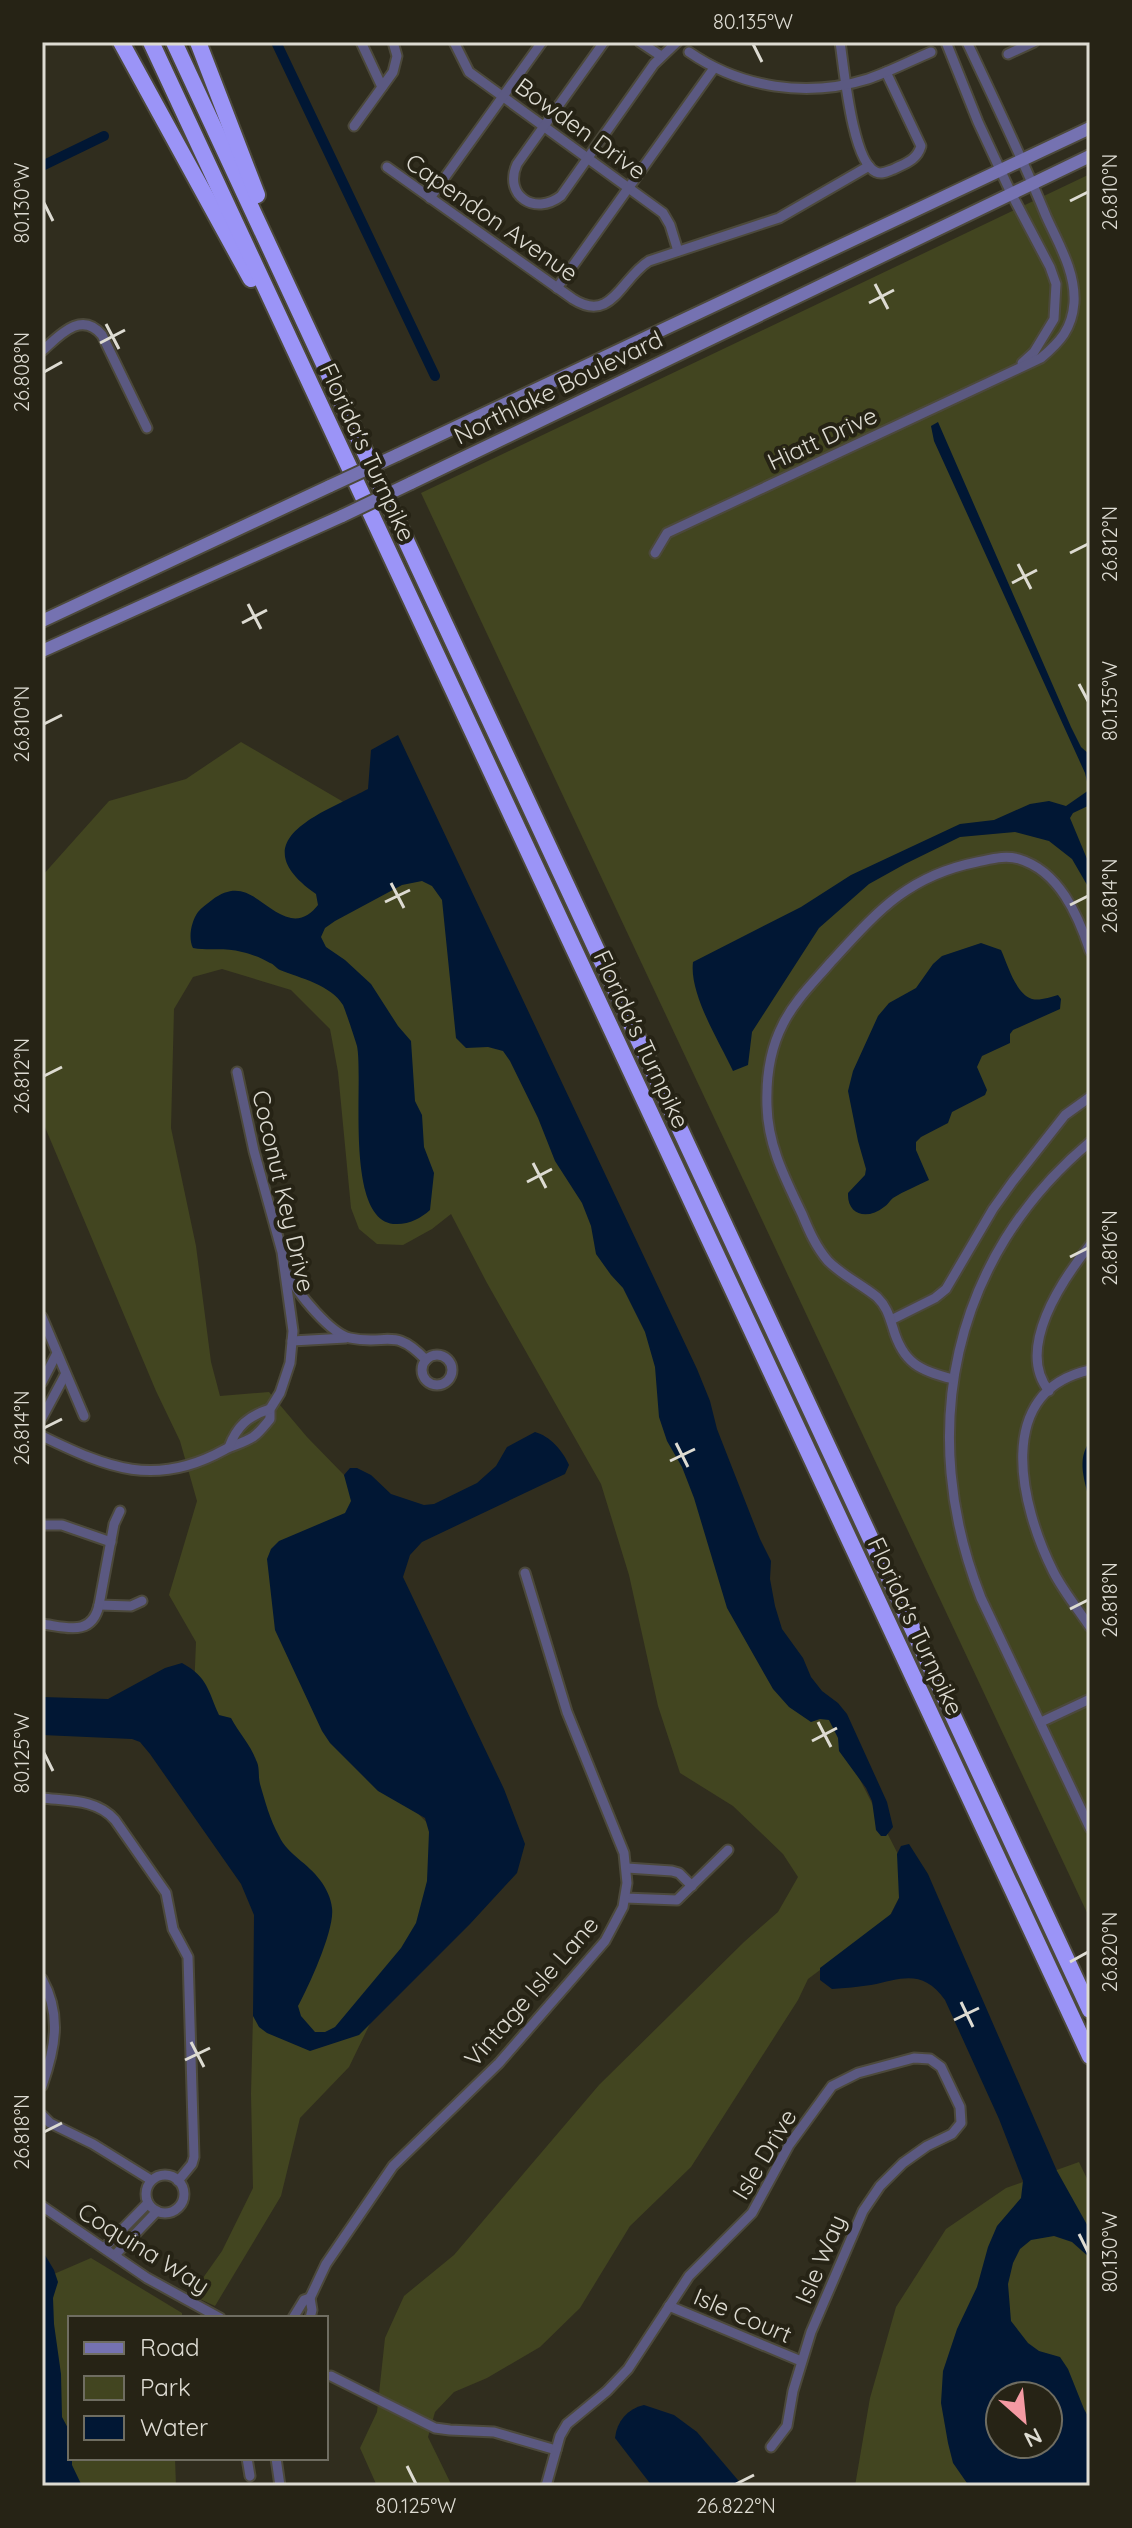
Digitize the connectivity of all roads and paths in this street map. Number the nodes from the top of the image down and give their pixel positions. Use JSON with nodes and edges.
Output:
{"nodes":[{"id":1,"x":121,"y":42,"type":"edge"},
{"id":2,"x":151,"y":42,"type":"edge"},
{"id":3,"x":174,"y":42,"type":"edge"},
{"id":4,"x":198,"y":42,"type":"edge"},
{"id":5,"x":361,"y":42,"type":"edge"},
{"id":6,"x":393,"y":42,"type":"edge"},
{"id":7,"x":454,"y":42,"type":"edge"},
{"id":8,"x":542,"y":42,"type":"edge"},
{"id":9,"x":604,"y":42,"type":"edge"},
{"id":10,"x":640,"y":42,"type":"edge"},
{"id":11,"x":677,"y":42,"type":"edge"},
{"id":12,"x":840,"y":42,"type":"edge"},
{"id":13,"x":946,"y":42,"type":"edge"},
{"id":14,"x":967,"y":42,"type":"edge"},
{"id":15,"x":1034,"y":42,"type":"edge"},
{"id":16,"x":689,"y":52,"type":"dead end"},
{"id":17,"x":931,"y":52,"type":"dead end"},
{"id":18,"x":1008,"y":54,"type":"dead end"},
{"id":19,"x":661,"y":56,"type":"junction"},
{"id":20,"x":714,"y":68,"type":"junction"},
{"id":21,"x":886,"y":72,"type":"junction"},
{"id":22,"x":847,"y":83,"type":"junction"},
{"id":23,"x":382,"y":87,"type":"junction"},
{"id":24,"x":504,"y":96,"type":"junction"},
{"id":25,"x":354,"y":126,"type":"dead end"},
{"id":26,"x":544,"y":127,"type":"junction"},
{"id":27,"x":1090,"y":128,"type":"edge"},
{"id":28,"x":1090,"y":156,"type":"edge"},
{"id":29,"x":588,"y":158,"type":"junction"},
{"id":30,"x":1021,"y":160,"type":"junction"},
{"id":31,"x":869,"y":166,"type":"junction"},
{"id":32,"x":387,"y":167,"type":"dead end"},
{"id":33,"x":1001,"y":169,"type":"junction"},
{"id":34,"x":1033,"y":183,"type":"junction"},
{"id":35,"x":630,"y":188,"type":"junction"},
{"id":36,"x":1011,"y":193,"type":"junction"},
{"id":37,"x":430,"y":198,"type":"junction"},
{"id":38,"x":678,"y":251,"type":"junction"},
{"id":39,"x":557,"y":288,"type":"junction"},
{"id":40,"x":306,"y":323,"type":"junction"},
{"id":41,"x":42,"y":351,"type":"edge"},
{"id":42,"x":1016,"y":369,"type":"junction"},
{"id":43,"x":303,"y":370,"type":"junction"},
{"id":44,"x":147,"y":428,"type":"dead end"},
{"id":45,"x":655,"y":553,"type":"dead end"},
{"id":46,"x":42,"y":621,"type":"edge"},
{"id":47,"x":42,"y":651,"type":"edge"},
{"id":48,"x":1090,"y":951,"type":"edge"},
{"id":49,"x":237,"y":1072,"type":"dead end"},
{"id":50,"x":1090,"y":1097,"type":"edge"},
{"id":51,"x":1090,"y":1142,"type":"edge"},
{"id":52,"x":1090,"y":1245,"type":"edge"},
{"id":53,"x":285,"y":1269,"type":"junction"},
{"id":54,"x":42,"y":1317,"type":"edge"},
{"id":55,"x":891,"y":1320,"type":"junction"},
{"id":56,"x":346,"y":1338,"type":"junction"},
{"id":57,"x":292,"y":1341,"type":"junction"},
{"id":58,"x":56,"y":1355,"type":"junction"},
{"id":59,"x":426,"y":1360,"type":"dead end"},
{"id":60,"x":1090,"y":1370,"type":"edge"},
{"id":61,"x":65,"y":1375,"type":"junction"},
{"id":62,"x":953,"y":1379,"type":"junction"},
{"id":63,"x":42,"y":1382,"type":"edge"},
{"id":64,"x":1049,"y":1391,"type":"junction"},
{"id":65,"x":270,"y":1409,"type":"junction"},
{"id":66,"x":84,"y":1416,"type":"dead end"},
{"id":67,"x":42,"y":1418,"type":"edge"},
{"id":68,"x":42,"y":1436,"type":"edge"},
{"id":69,"x":229,"y":1447,"type":"junction"},
{"id":70,"x":120,"y":1511,"type":"dead end"},
{"id":71,"x":42,"y":1525,"type":"edge"},
{"id":72,"x":111,"y":1542,"type":"junction"},
{"id":73,"x":525,"y":1573,"type":"dead end"},
{"id":74,"x":142,"y":1601,"type":"dead end"},
{"id":75,"x":99,"y":1605,"type":"junction"},
{"id":76,"x":42,"y":1624,"type":"edge"},
{"id":77,"x":1090,"y":1627,"type":"edge"},
{"id":78,"x":1090,"y":1699,"type":"edge"},
{"id":79,"x":1041,"y":1722,"type":"junction"},
{"id":80,"x":42,"y":1798,"type":"edge"},
{"id":81,"x":1090,"y":1828,"type":"edge"},
{"id":82,"x":728,"y":1850,"type":"dead end"},
{"id":83,"x":627,"y":1868,"type":"junction"},
{"id":84,"x":692,"y":1886,"type":"junction"},
{"id":85,"x":625,"y":1898,"type":"junction"},
{"id":86,"x":42,"y":1979,"type":"edge"},
{"id":87,"x":1090,"y":2010,"type":"edge"},
{"id":88,"x":1090,"y":2056,"type":"edge"},
{"id":89,"x":42,"y":2086,"type":"edge"},
{"id":90,"x":42,"y":2115,"type":"edge"},
{"id":91,"x":961,"y":2123,"type":"joint"},
{"id":92,"x":151,"y":2180,"type":"junction"},
{"id":93,"x":178,"y":2181,"type":"junction"},
{"id":94,"x":148,"y":2203,"type":"junction"},
{"id":95,"x":44,"y":2208,"type":"edge"},
{"id":96,"x":157,"y":2211,"type":"junction"},
{"id":97,"x":105,"y":2247,"type":"junction"},
{"id":98,"x":115,"y":2255,"type":"junction"},
{"id":99,"x":310,"y":2298,"type":"junction"},
{"id":100,"x":669,"y":2306,"type":"junction"},
{"id":101,"x":216,"y":2316,"type":"edge"},
{"id":102,"x":294,"y":2316,"type":"edge"},
{"id":103,"x":310,"y":2316,"type":"edge"},
{"id":104,"x":801,"y":2361,"type":"junction"},
{"id":105,"x":328,"y":2373,"type":"edge"},
{"id":106,"x":771,"y":2447,"type":"dead end"},
{"id":107,"x":556,"y":2450,"type":"junction"},
{"id":108,"x":247,"y":2460,"type":"edge"},
{"id":109,"x":276,"y":2460,"type":"edge"},
{"id":110,"x":250,"y":2476,"type":"dead end"},
{"id":111,"x":280,"y":2486,"type":"edge"},
{"id":112,"x":546,"y":2486,"type":"edge"}],
"edges":[{"from":1,"to":43,"type":"highway"},
{"from":2,"to":43,"type":"highway","name":"Florida's Turnpike"},
{"from":3,"to":40,"type":"highway","name":"Florida's Turnpike"},
{"from":4,"to":40,"type":"highway"},
{"from":5,"to":23,"type":"street"},
{"from":6,"to":23,"type":"street"},
{"from":7,"to":24,"type":"street","name":"Bowden Drive"},
{"from":8,"to":24,"type":"street"},
{"from":9,"to":26,"type":"street"},
{"from":10,"to":19,"type":"street"},
{"from":11,"to":19,"type":"street"},
{"from":12,"to":22,"type":"street"},
{"from":13,"to":33,"type":"street","name":"Hiatt Drive"},
{"from":14,"to":30,"type":"street","name":"Hiatt Drive"},
{"from":15,"to":18,"type":"street"},
{"from":16,"to":20,"type":"street"},
{"from":17,"to":21,"type":"street"},
{"from":19,"to":29,"type":"street"},
{"from":20,"to":22,"type":"street"},
{"from":20,"to":35,"type":"street"},
{"from":21,"to":22,"type":"street"},
{"from":21,"to":31,"type":"street"},
{"from":22,"to":31,"type":"street"},
{"from":23,"to":25,"type":"street"},
{"from":24,"to":26,"type":"street","name":"Bowden Drive"},
{"from":24,"to":37,"type":"street"},
{"from":26,"to":29,"type":"street","name":"Bowden Drive"},
{"from":26,"to":29,"type":"street"},
{"from":27,"to":30,"type":"main road","name":"Northlake Boulevard"},
{"from":28,"to":34,"type":"main road","name":"Northlake Boulevard"},
{"from":29,"to":35,"type":"street","name":"Bowden Drive"},
{"from":30,"to":33,"type":"main road","name":"Northlake Boulevard"},
{"from":30,"to":34,"type":"street","name":"Hiatt Drive"},
{"from":31,"to":38,"type":"street","name":"Capendon Avenue"},
{"from":32,"to":37,"type":"street","name":"Capendon Avenue"},
{"from":33,"to":36,"type":"street","name":"Hiatt Drive"},
{"from":33,"to":46,"type":"main road","name":"Northlake Boulevard","bridge":true},
{"from":34,"to":36,"type":"main road","name":"Northlake Boulevard"},
{"from":34,"to":42,"type":"street","name":"Hiatt Drive"},
{"from":35,"to":38,"type":"street","name":"Bowden Drive"},
{"from":35,"to":39,"type":"street"},
{"from":36,"to":42,"type":"street","name":"Hiatt Drive"},
{"from":36,"to":47,"type":"main road","name":"Northlake Boulevard","bridge":true},
{"from":37,"to":39,"type":"street","name":"Capendon Avenue"},
{"from":38,"to":39,"type":"street","name":"Capendon Avenue"},
{"from":40,"to":87,"type":"highway","name":"Florida's Turnpike"},
{"from":41,"to":44,"type":"street"},
{"from":42,"to":45,"type":"street","name":"Hiatt Drive"},
{"from":43,"to":88,"type":"highway","name":"Florida's Turnpike"},
{"from":48,"to":55,"type":"street"},
{"from":49,"to":53,"type":"street","name":"Coconut Key Drive"},
{"from":50,"to":55,"type":"street"},
{"from":51,"to":62,"type":"street"},
{"from":52,"to":64,"type":"street"},
{"from":53,"to":56,"type":"street"},
{"from":53,"to":57,"type":"street","name":"Coconut Key Drive"},
{"from":54,"to":58,"type":"street"},
{"from":55,"to":62,"type":"street"},
{"from":56,"to":57,"type":"street"},
{"from":56,"to":59,"type":"street"},
{"from":57,"to":65,"type":"street","name":"Coconut Key Drive"},
{"from":58,"to":61,"type":"street"},
{"from":58,"to":63,"type":"street"},
{"from":60,"to":64,"type":"street"},
{"from":61,"to":66,"type":"street"},
{"from":61,"to":67,"type":"street"},
{"from":62,"to":79,"type":"street"},
{"from":64,"to":77,"type":"street"},
{"from":65,"to":69,"type":"street","name":"Coconut Key Drive"},
{"from":65,"to":69,"type":"street","name":"Coconut Key Drive"},
{"from":68,"to":69,"type":"street","name":"Coconut Key Drive"},
{"from":70,"to":72,"type":"street"},
{"from":71,"to":72,"type":"street"},
{"from":72,"to":75,"type":"street"},
{"from":73,"to":83,"type":"street","name":"Vintage Isle Lane"},
{"from":74,"to":75,"type":"street"},
{"from":75,"to":76,"type":"street"},
{"from":78,"to":79,"type":"street"},
{"from":79,"to":81,"type":"street"},
{"from":80,"to":93,"type":"street"},
{"from":82,"to":84,"type":"street"},
{"from":83,"to":84,"type":"street"},
{"from":83,"to":85,"type":"street","name":"Vintage Isle Lane"},
{"from":84,"to":85,"type":"street"},
{"from":85,"to":99,"type":"street","name":"Vintage Isle Lane"},
{"from":86,"to":89,"type":"street"},
{"from":90,"to":92,"type":"street"},
{"from":91,"to":100,"type":"street","name":"Isle Drive"},
{"from":91,"to":104,"type":"street","name":"Isle Way"},
{"from":92,"to":93,"type":"street"},
{"from":92,"to":94,"type":"street"},
{"from":93,"to":96,"type":"street"},
{"from":94,"to":96,"type":"street"},
{"from":94,"to":97,"type":"street"},
{"from":95,"to":97,"type":"street","name":"Coquina Way"},
{"from":96,"to":98,"type":"street"},
{"from":97,"to":98,"type":"street","name":"Coquina Way"},
{"from":98,"to":101,"type":"street","name":"Coquina Way"},
{"from":99,"to":102,"type":"street","name":"Vintage Isle Lane"},
{"from":99,"to":103,"type":"street","name":"Vintage Isle Lane"},
{"from":100,"to":104,"type":"street","name":"Isle Court"},
{"from":100,"to":107,"type":"street","name":"Isle Drive"},
{"from":104,"to":106,"type":"street","name":"Isle Way"},
{"from":105,"to":107,"type":"street"},
{"from":107,"to":112,"type":"street","name":"Isle Drive"},
{"from":108,"to":110,"type":"street"},
{"from":109,"to":111,"type":"street"}]}
